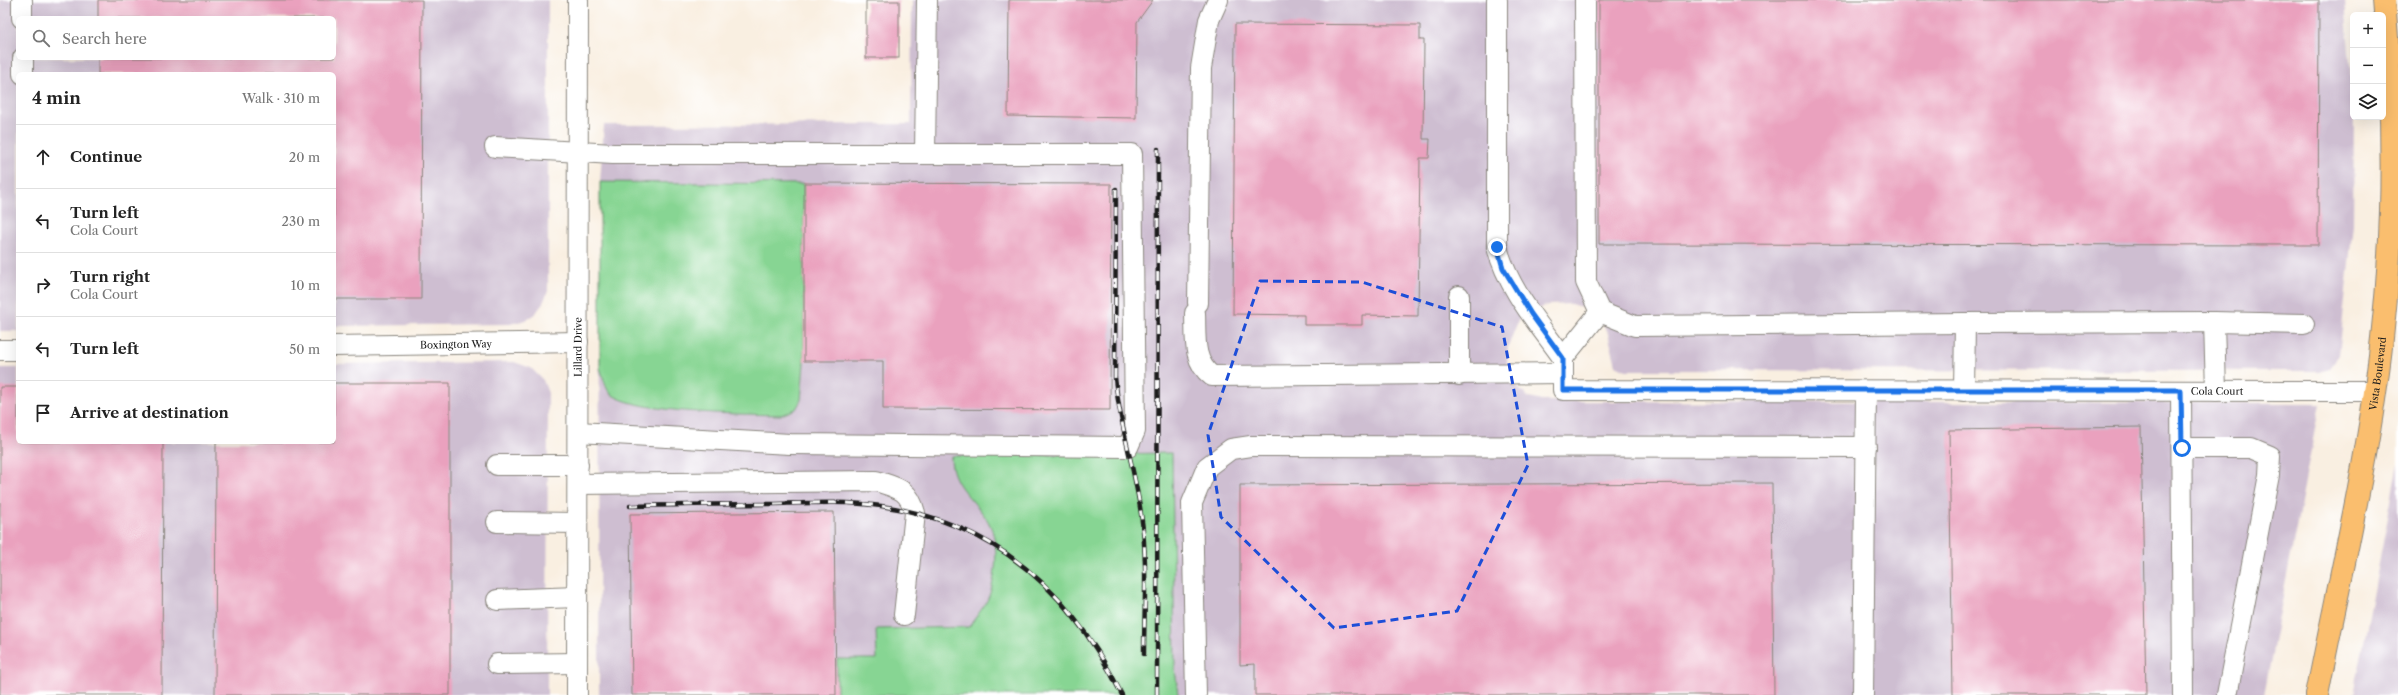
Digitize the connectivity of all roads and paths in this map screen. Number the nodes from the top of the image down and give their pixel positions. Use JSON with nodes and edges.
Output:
{"nodes":[{"id":1,"x":22,"y":0,"type":"edge"},
{"id":2,"x":578,"y":0,"type":"edge"},
{"id":3,"x":927,"y":0,"type":"edge"},
{"id":4,"x":1218,"y":0,"type":"edge"},
{"id":5,"x":1497,"y":0,"type":"edge"},
{"id":6,"x":1585,"y":0,"type":"edge"},
{"id":7,"x":2384,"y":0,"type":"edge"},
{"id":8,"x":22,"y":16,"type":"edge"},
{"id":9,"x":22,"y":60,"type":"edge"},
{"id":10,"x":23,"y":72,"type":"edge"},
{"id":11,"x":495,"y":147,"type":"dead end"},
{"id":12,"x":577,"y":150,"type":"junction"},
{"id":13,"x":925,"y":154,"type":"junction"},
{"id":14,"x":1459,"y":296,"type":"dead end"},
{"id":15,"x":1600,"y":312,"type":"junction"},
{"id":16,"x":2391,"y":321,"type":"edge"},
{"id":17,"x":2214,"y":322,"type":"junction"},
{"id":18,"x":1965,"y":323,"type":"junction"},
{"id":19,"x":2304,"y":324,"type":"dead end"},
{"id":20,"x":578,"y":342,"type":"junction"},
{"id":21,"x":336,"y":346,"type":"edge"},
{"id":22,"x":0,"y":350,"type":"edge"},
{"id":23,"x":16,"y":350,"type":"edge"},
{"id":24,"x":1563,"y":366,"type":"junction"},
{"id":25,"x":1459,"y":375,"type":"junction"},
{"id":26,"x":1866,"y":390,"type":"junction"},
{"id":27,"x":1964,"y":390,"type":"junction"},
{"id":28,"x":2181,"y":390,"type":"junction"},
{"id":29,"x":2216,"y":391,"type":"junction"},
{"id":30,"x":2375,"y":391,"type":"junction"},
{"id":31,"x":578,"y":432,"type":"junction"},
{"id":32,"x":1866,"y":446,"type":"junction"},
{"id":33,"x":2182,"y":448,"type":"junction"},
{"id":34,"x":497,"y":465,"type":"dead end"},
{"id":35,"x":578,"y":474,"type":"junction"},
{"id":36,"x":497,"y":522,"type":"dead end"},
{"id":37,"x":577,"y":523,"type":"junction"},
{"id":38,"x":577,"y":597,"type":"junction"},
{"id":39,"x":497,"y":600,"type":"dead end"},
{"id":40,"x":904,"y":615,"type":"dead end"},
{"id":41,"x":577,"y":663,"type":"junction"},
{"id":42,"x":497,"y":664,"type":"dead end"},
{"id":43,"x":577,"y":695,"type":"edge"},
{"id":44,"x":1196,"y":695,"type":"edge"},
{"id":45,"x":1863,"y":695,"type":"edge"},
{"id":46,"x":2183,"y":695,"type":"edge"},
{"id":47,"x":2227,"y":695,"type":"edge"},
{"id":48,"x":2318,"y":695,"type":"edge"}],
"edges":[{"from":1,"to":8,"type":"street"},
{"from":2,"to":12,"type":"street","name":"Lillard Drive"},
{"from":3,"to":13,"type":"street"},
{"from":4,"to":25,"type":"street"},
{"from":5,"to":24,"type":"street"},
{"from":6,"to":15,"type":"street"},
{"from":7,"to":16,"type":"main road","name":"Vista Boulevard"},
{"from":9,"to":10,"type":"street"},
{"from":11,"to":12,"type":"street"},
{"from":12,"to":13,"type":"street"},
{"from":12,"to":20,"type":"street","name":"Lillard Drive"},
{"from":13,"to":31,"type":"street"},
{"from":14,"to":25,"type":"street"},
{"from":15,"to":18,"type":"street"},
{"from":15,"to":24,"type":"street"},
{"from":16,"to":30,"type":"main road","name":"Vista Boulevard"},
{"from":17,"to":18,"type":"street"},
{"from":17,"to":19,"type":"street"},
{"from":17,"to":29,"type":"street"},
{"from":18,"to":27,"type":"street"},
{"from":20,"to":21,"type":"street","name":"Boxington Way"},
{"from":20,"to":31,"type":"street","name":"Lillard Drive"},
{"from":22,"to":23,"type":"street"},
{"from":24,"to":25,"type":"street"},
{"from":24,"to":26,"type":"street","name":"Cola Court"},
{"from":26,"to":27,"type":"street","name":"Cola Court"},
{"from":26,"to":32,"type":"street"},
{"from":27,"to":28,"type":"street","name":"Cola Court"},
{"from":28,"to":29,"type":"street","name":"Cola Court"},
{"from":28,"to":33,"type":"street"},
{"from":29,"to":30,"type":"street","name":"Cola Court"},
{"from":30,"to":48,"type":"main road","name":"Vista Boulevard"},
{"from":31,"to":35,"type":"street","name":"Lillard Drive"},
{"from":32,"to":44,"type":"street"},
{"from":32,"to":45,"type":"street"},
{"from":33,"to":46,"type":"street"},
{"from":33,"to":47,"type":"street"},
{"from":34,"to":35,"type":"street"},
{"from":35,"to":37,"type":"street","name":"Lillard Drive"},
{"from":35,"to":40,"type":"street"},
{"from":36,"to":37,"type":"street"},
{"from":37,"to":38,"type":"street","name":"Lillard Drive"},
{"from":38,"to":39,"type":"street"},
{"from":38,"to":41,"type":"street","name":"Lillard Drive"},
{"from":41,"to":42,"type":"street"},
{"from":41,"to":43,"type":"street","name":"Lillard Drive"}]}
